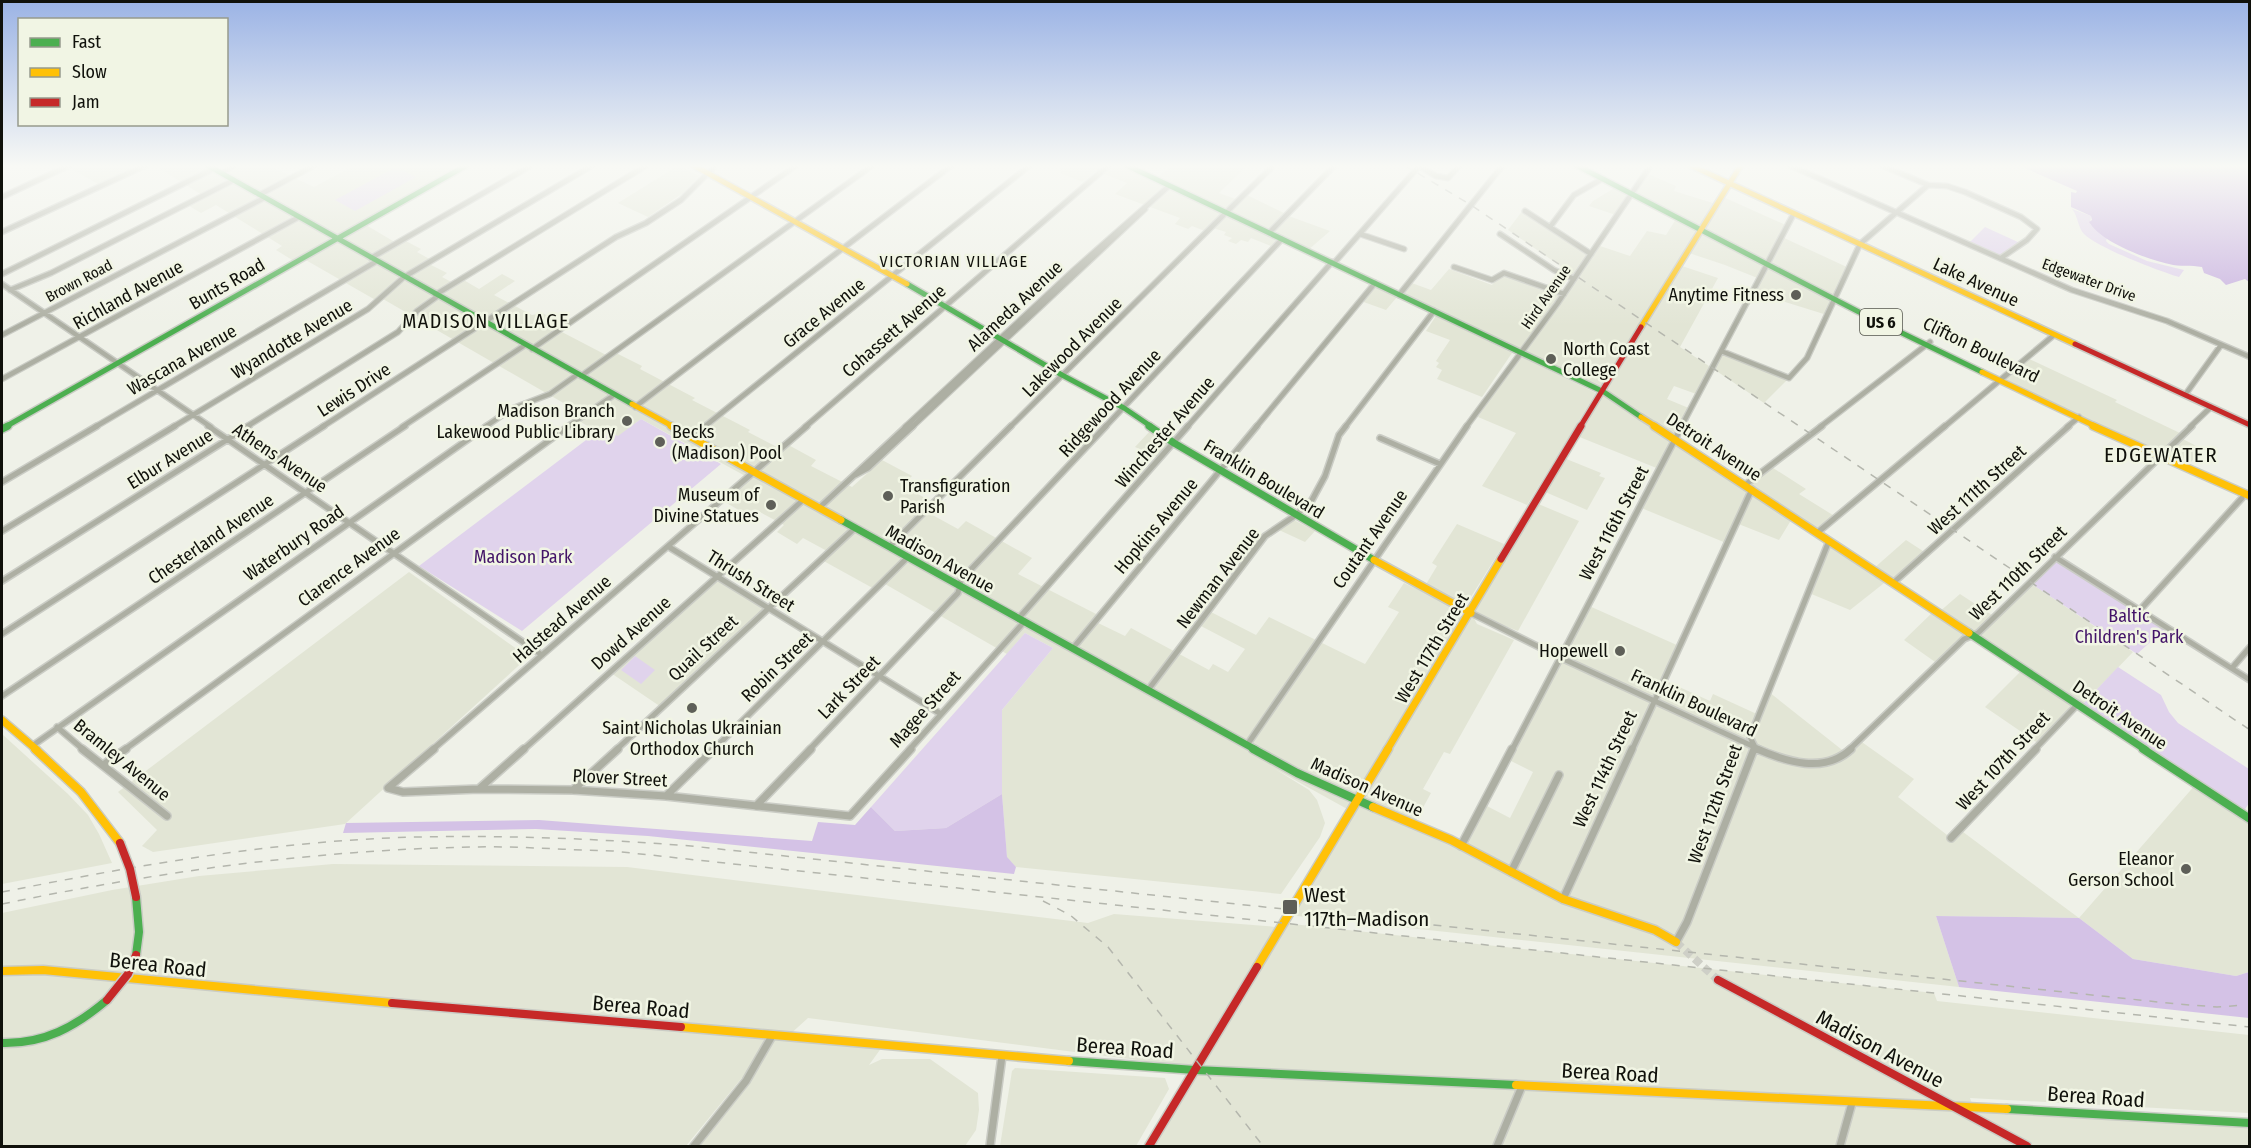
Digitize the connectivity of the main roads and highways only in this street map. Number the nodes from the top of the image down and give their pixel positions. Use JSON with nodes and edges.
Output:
{"nodes":[{"id":1,"x":302,"y":219,"type":"edge"},
{"id":2,"x":373,"y":219,"type":"edge"},
{"id":3,"x":789,"y":219,"type":"edge"},
{"id":4,"x":1238,"y":219,"type":"edge"},
{"id":5,"x":1677,"y":219,"type":"edge"},
{"id":6,"x":1707,"y":219,"type":"edge"},
{"id":7,"x":1801,"y":219,"type":"edge"},
{"id":8,"x":1699,"y":230,"type":"junction"},
{"id":9,"x":337,"y":239,"type":"junction"},
{"id":10,"x":1604,"y":392,"type":"junction"},
{"id":11,"x":2250,"y":424,"type":"edge"},
{"id":12,"x":2,"y":429,"type":"edge"},
{"id":13,"x":2247,"y":499,"type":"edge"},
{"id":14,"x":1471,"y":613,"type":"junction"},
{"id":15,"x":2,"y":720,"type":"edge"},
{"id":16,"x":1357,"y":800,"type":"junction"},
{"id":17,"x":2250,"y":819,"type":"edge"},
{"id":18,"x":1676,"y":942,"type":"tunnel mouth"},
{"id":19,"x":2,"y":971,"type":"edge"},
{"id":20,"x":1719,"y":980,"type":"tunnel mouth"},
{"id":21,"x":2,"y":1043,"type":"edge"},
{"id":22,"x":1196,"y":1070,"type":"junction"},
{"id":23,"x":1948,"y":1105,"type":"junction"},
{"id":24,"x":2250,"y":1123,"type":"edge"},
{"id":25,"x":1149,"y":1146,"type":"edge"},
{"id":26,"x":2026,"y":1146,"type":"edge"}],
"edges":[{"from":1,"to":9,"type":"main road","name":"Madison Avenue"},
{"from":2,"to":9,"type":"main road","name":"Bunts Road"},
{"from":3,"to":14,"type":"main road","name":"Franklin Boulevard"},
{"from":4,"to":10,"type":"main road","name":"Detroit Avenue"},
{"from":5,"to":8,"type":"main road","name":"Clifton Boulevard","number":"US 6"},
{"from":6,"to":8,"type":"main road","name":"West 117th Street"},
{"from":7,"to":11,"type":"main road","name":"Lake Avenue"},
{"from":8,"to":10,"type":"main road","name":"West 117th Street"},
{"from":8,"to":13,"type":"main road","name":"Clifton Boulevard","number":"US 6"},
{"from":9,"to":12,"type":"main road","name":"Bunts Road"},
{"from":9,"to":16,"type":"main road","name":"Madison Avenue"},
{"from":10,"to":14,"type":"main road","name":"West 117th Street"},
{"from":10,"to":17,"type":"main road","name":"Detroit Avenue"},
{"from":14,"to":16,"type":"main road","name":"West 117th Street"},
{"from":15,"to":21,"type":"main road","bridge":true},
{"from":16,"to":18,"type":"main road","name":"Madison Avenue"},
{"from":16,"to":22,"type":"main road","name":"West 117th Street"},
{"from":19,"to":22,"type":"main road","name":"Berea Road"},
{"from":20,"to":23,"type":"main road","name":"Madison Avenue"},
{"from":22,"to":23,"type":"main road","name":"Berea Road"},
{"from":22,"to":25,"type":"main road","name":"West 117th Street"},
{"from":23,"to":24,"type":"main road","name":"Berea Road"},
{"from":23,"to":26,"type":"main road","name":"Madison Avenue"}]}
